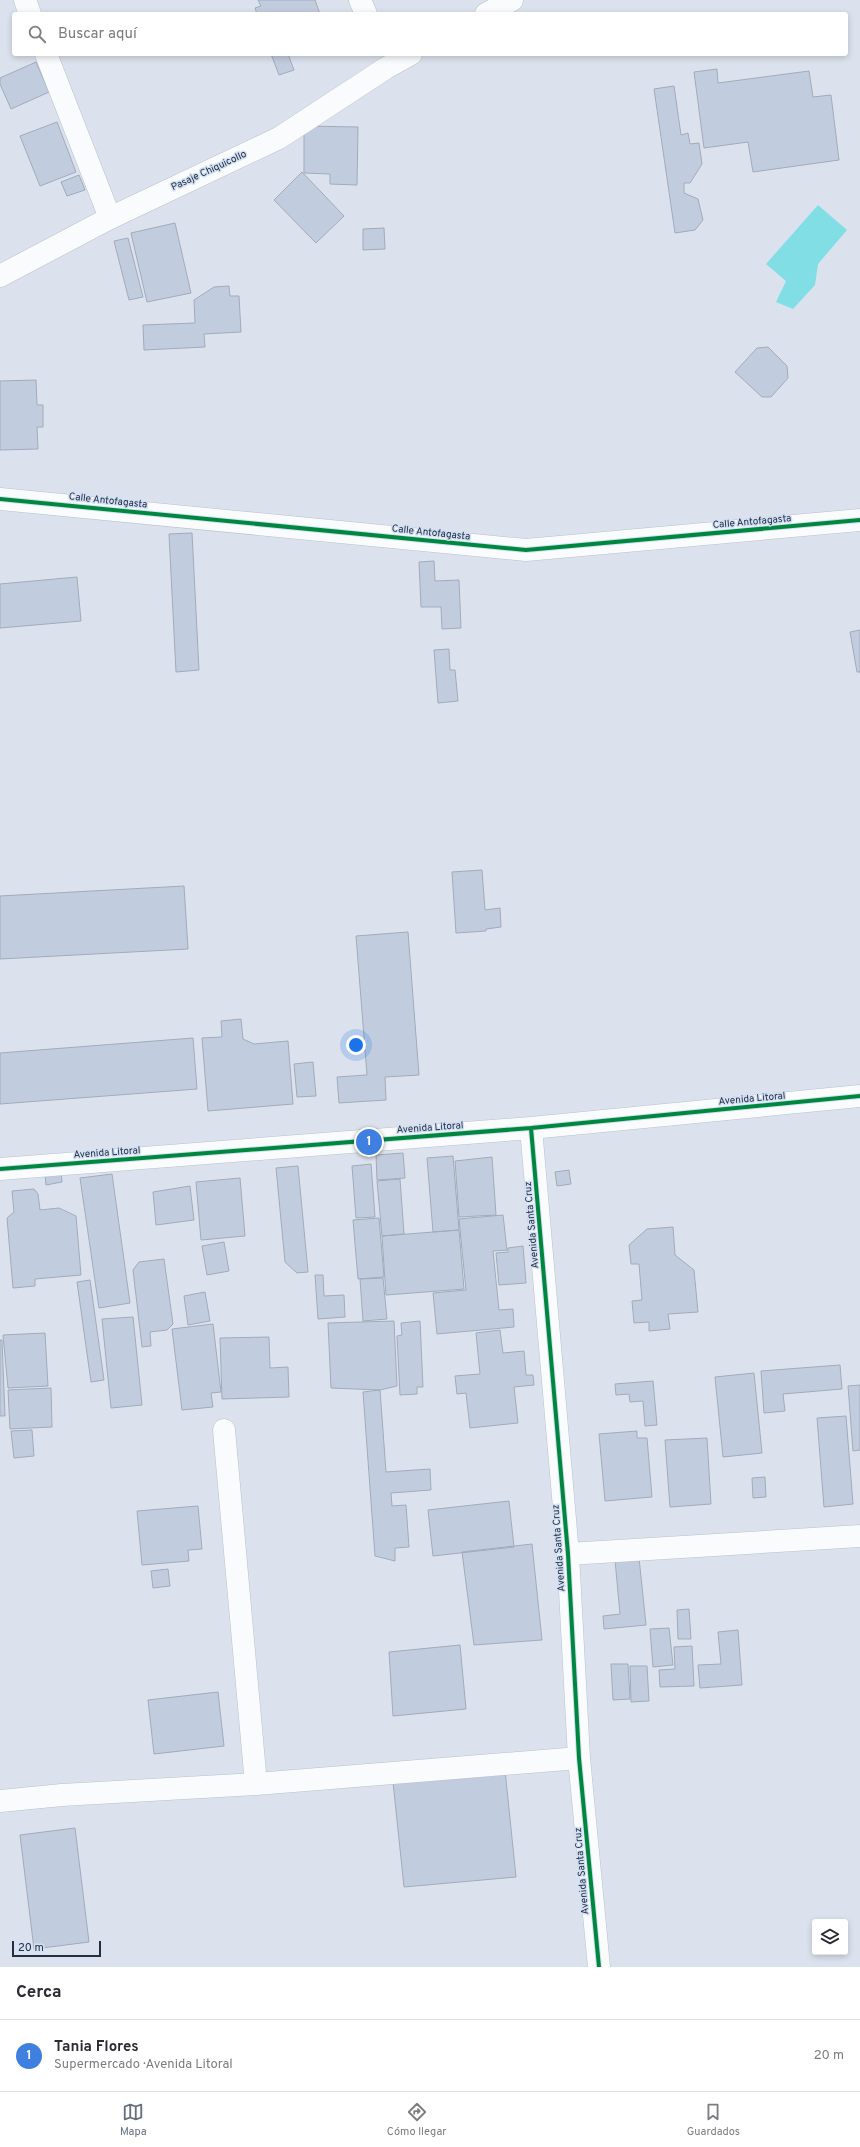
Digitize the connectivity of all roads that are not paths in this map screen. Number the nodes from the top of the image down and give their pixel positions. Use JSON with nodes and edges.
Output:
{"nodes":[{"id":1,"x":25,"y":0,"type":"edge"},
{"id":2,"x":360,"y":0,"type":"edge"},
{"id":3,"x":512,"y":0,"type":"edge"},
{"id":4,"x":29,"y":12,"type":"edge"},
{"id":5,"x":365,"y":12,"type":"edge"},
{"id":6,"x":490,"y":12,"type":"edge"},
{"id":7,"x":47,"y":56,"type":"edge"},
{"id":8,"x":403,"y":56,"type":"edge"},
{"id":9,"x":383,"y":61,"type":"edge"},
{"id":10,"x":110,"y":218,"type":"junction"},
{"id":11,"x":0,"y":276,"type":"edge"},
{"id":12,"x":0,"y":499,"type":"edge"},
{"id":13,"x":860,"y":520,"type":"edge"},
{"id":14,"x":860,"y":1096,"type":"edge"},
{"id":15,"x":531,"y":1128,"type":"junction"},
{"id":16,"x":0,"y":1169,"type":"edge"},
{"id":17,"x":224,"y":1430,"type":"dead end"},
{"id":18,"x":860,"y":1536,"type":"edge"},
{"id":19,"x":568,"y":1554,"type":"junction"},
{"id":20,"x":579,"y":1758,"type":"junction"},
{"id":21,"x":256,"y":1784,"type":"junction"},
{"id":22,"x":0,"y":1801,"type":"edge"},
{"id":23,"x":599,"y":1967,"type":"edge"}],
"edges":[{"from":1,"to":4,"type":"street"},
{"from":2,"to":5,"type":"street"},
{"from":3,"to":6,"type":"street"},
{"from":7,"to":10,"type":"street"},
{"from":8,"to":9,"type":"street","name":"Pasaje Chiquicollo"},
{"from":9,"to":10,"type":"street","name":"Pasaje Chiquicollo"},
{"from":10,"to":11,"type":"street","name":"Pasaje Chiquicollo"},
{"from":12,"to":13,"type":"street","name":"Calle Antofagasta"},
{"from":14,"to":15,"type":"street","name":"Avenida Litoral"},
{"from":15,"to":16,"type":"street","name":"Avenida Litoral"},
{"from":15,"to":19,"type":"street","name":"Avenida Santa Cruz"},
{"from":17,"to":21,"type":"street"},
{"from":18,"to":19,"type":"street"},
{"from":19,"to":20,"type":"street","name":"Avenida Santa Cruz"},
{"from":20,"to":21,"type":"street"},
{"from":20,"to":23,"type":"street","name":"Avenida Santa Cruz"},
{"from":21,"to":22,"type":"street"}]}
